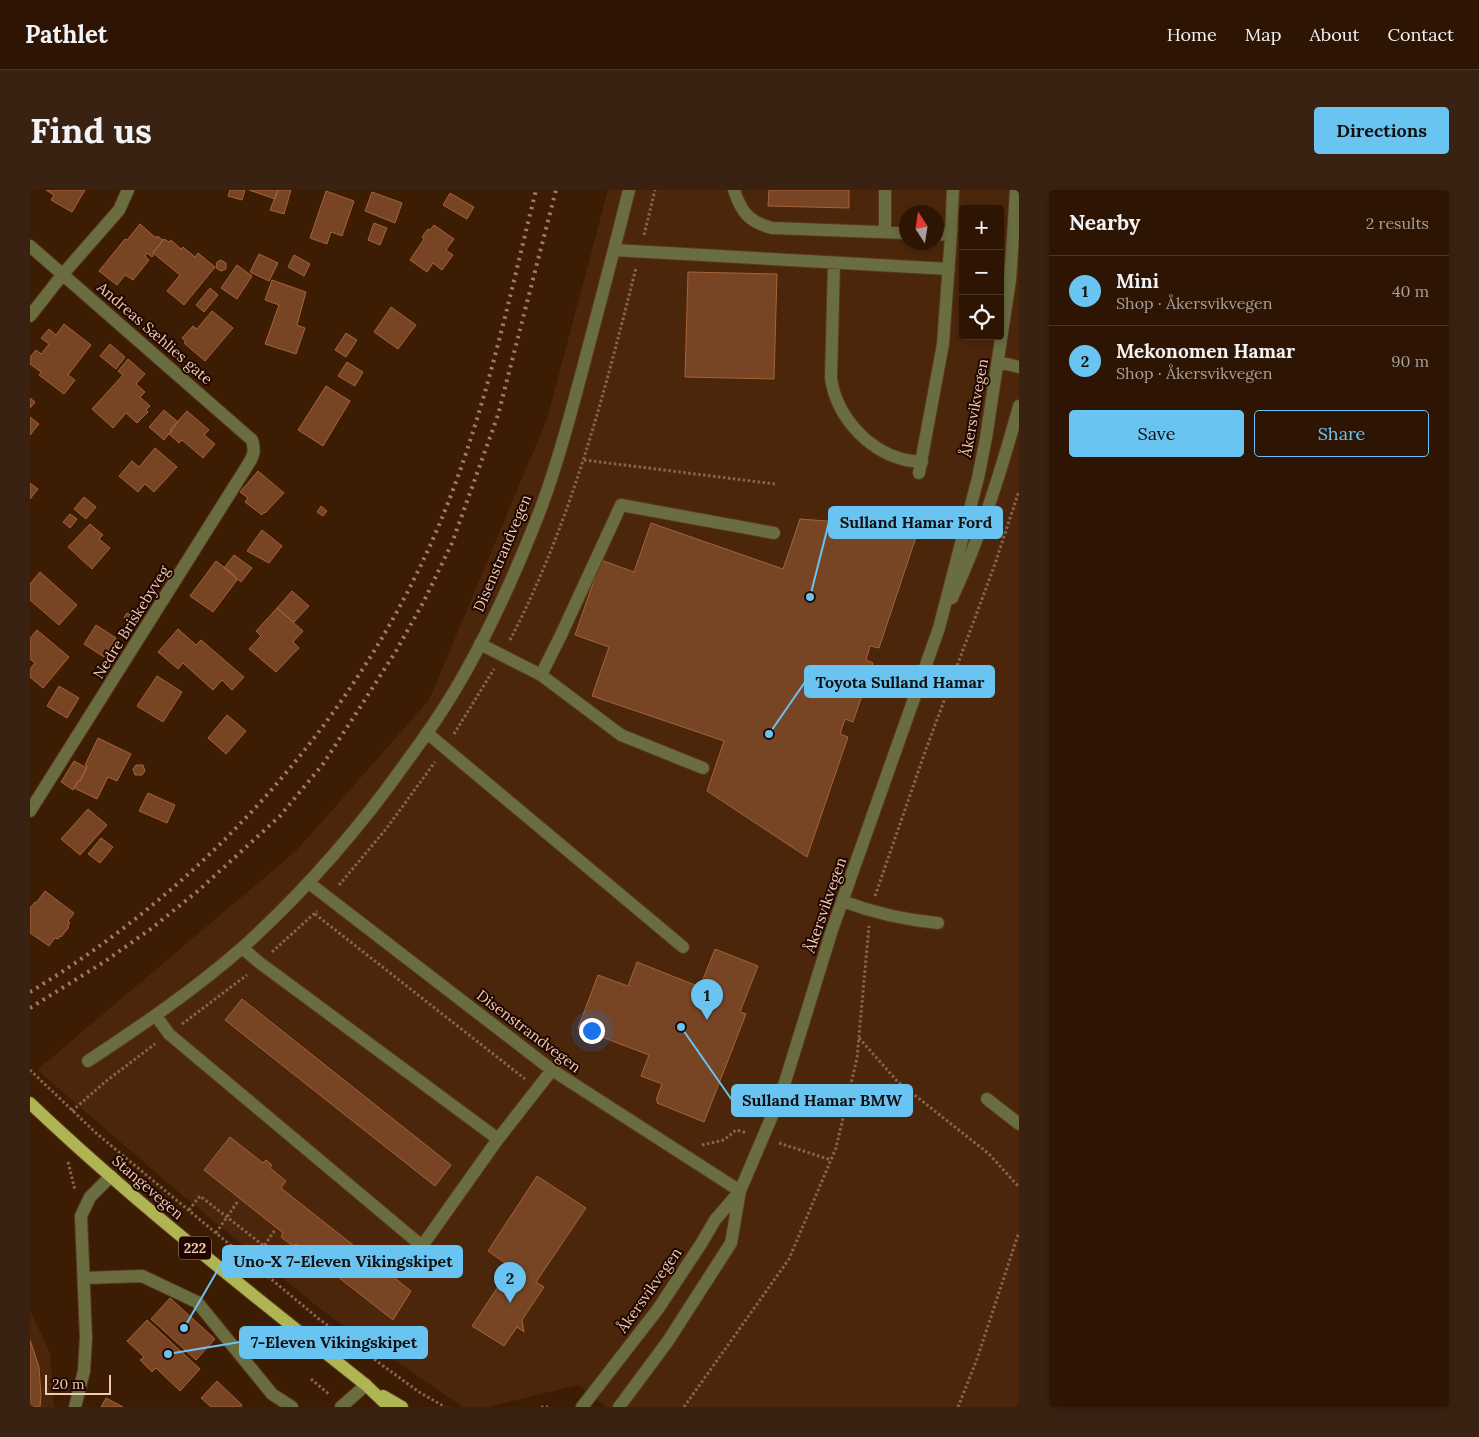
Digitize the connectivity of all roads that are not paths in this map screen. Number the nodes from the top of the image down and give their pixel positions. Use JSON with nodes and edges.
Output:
{"nodes":[{"id":1,"x":128,"y":190,"type":"edge"},
{"id":2,"x":629,"y":190,"type":"edge"},
{"id":3,"x":734,"y":190,"type":"edge"},
{"id":4,"x":886,"y":190,"type":"edge"},
{"id":5,"x":953,"y":190,"type":"edge"},
{"id":6,"x":1016,"y":190,"type":"edge"},
{"id":7,"x":885,"y":232,"type":"junction"},
{"id":8,"x":899,"y":233,"type":"edge"},
{"id":9,"x":944,"y":234,"type":"edge"},
{"id":10,"x":952,"y":234,"type":"junction"},
{"id":11,"x":30,"y":246,"type":"edge"},
{"id":12,"x":614,"y":250,"type":"junction"},
{"id":13,"x":834,"y":263,"type":"junction"},
{"id":14,"x":949,"y":269,"type":"junction"},
{"id":15,"x":63,"y":274,"type":"junction"},
{"id":16,"x":30,"y":316,"type":"edge"},
{"id":17,"x":998,"y":362,"type":"junction"},
{"id":18,"x":1019,"y":367,"type":"edge"},
{"id":19,"x":1019,"y":406,"type":"edge"},
{"id":20,"x":254,"y":448,"type":"joint"},
{"id":21,"x":774,"y":533,"type":"dead end"},
{"id":22,"x":939,"y":628,"type":"junction"},
{"id":23,"x":480,"y":644,"type":"junction"},
{"id":24,"x":541,"y":675,"type":"junction"},
{"id":25,"x":427,"y":733,"type":"junction"},
{"id":26,"x":703,"y":768,"type":"dead end"},
{"id":27,"x":35,"y":793,"type":"edge"},
{"id":28,"x":30,"y":811,"type":"edge"},
{"id":29,"x":309,"y":882,"type":"junction"},
{"id":30,"x":842,"y":901,"type":"junction"},
{"id":31,"x":938,"y":923,"type":"dead end"},
{"id":32,"x":683,"y":947,"type":"dead end"},
{"id":33,"x":242,"y":948,"type":"junction"},
{"id":34,"x":156,"y":1016,"type":"junction"},
{"id":35,"x":88,"y":1061,"type":"dead end"},
{"id":36,"x":552,"y":1070,"type":"junction"},
{"id":37,"x":987,"y":1099,"type":"dead end"},
{"id":38,"x":30,"y":1103,"type":"edge"},
{"id":39,"x":1019,"y":1124,"type":"edge"},
{"id":40,"x":498,"y":1139,"type":"junction"},
{"id":41,"x":111,"y":1176,"type":"junction"},
{"id":42,"x":740,"y":1192,"type":"junction"},
{"id":43,"x":85,"y":1278,"type":"junction"},
{"id":44,"x":366,"y":1385,"type":"junction"},
{"id":45,"x":75,"y":1407,"type":"edge"},
{"id":46,"x":292,"y":1407,"type":"edge"},
{"id":47,"x":341,"y":1407,"type":"edge"},
{"id":48,"x":389,"y":1407,"type":"edge"},
{"id":49,"x":402,"y":1407,"type":"edge"},
{"id":50,"x":582,"y":1407,"type":"edge"},
{"id":51,"x":618,"y":1407,"type":"edge"}],
"edges":[{"from":1,"to":15,"type":"street"},
{"from":2,"to":12,"type":"street","name":"Disenstrandvegen"},
{"from":3,"to":7,"type":"street"},
{"from":4,"to":7,"type":"street"},
{"from":5,"to":10,"type":"street"},
{"from":6,"to":17,"type":"street","name":"Åkersvikvegen"},
{"from":7,"to":8,"type":"street"},
{"from":9,"to":10,"type":"street"},
{"from":10,"to":14,"type":"street"},
{"from":11,"to":15,"type":"street","name":"Andreas Sæhlies gate"},
{"from":12,"to":13,"type":"street"},
{"from":12,"to":23,"type":"street","name":"Disenstrandvegen"},
{"from":13,"to":14,"type":"street"},
{"from":13,"to":14,"type":"street"},
{"from":15,"to":16,"type":"street"},
{"from":15,"to":20,"type":"street","name":"Andreas Sæhlies gate"},
{"from":17,"to":18,"type":"street"},
{"from":17,"to":22,"type":"street","name":"Åkersvikvegen"},
{"from":19,"to":22,"type":"street","name":"Åkersvikvegen"},
{"from":20,"to":27,"type":"street","name":"Nedre Briskebyveg"},
{"from":21,"to":24,"type":"street"},
{"from":22,"to":30,"type":"street","name":"Åkersvikvegen"},
{"from":23,"to":24,"type":"street"},
{"from":23,"to":25,"type":"street","name":"Disenstrandvegen"},
{"from":24,"to":26,"type":"street"},
{"from":25,"to":29,"type":"street","name":"Disenstrandvegen"},
{"from":25,"to":32,"type":"street"},
{"from":27,"to":28,"type":"street","name":"Nedre Briskebyveg"},
{"from":29,"to":33,"type":"street","name":"Disenstrandvegen"},
{"from":29,"to":36,"type":"street","name":"Disenstrandvegen"},
{"from":30,"to":31,"type":"street"},
{"from":30,"to":42,"type":"street","name":"Åkersvikvegen"},
{"from":33,"to":34,"type":"street","name":"Disenstrandvegen"},
{"from":33,"to":40,"type":"street"},
{"from":34,"to":35,"type":"street","name":"Disenstrandvegen"},
{"from":34,"to":40,"type":"street"},
{"from":36,"to":40,"type":"street"},
{"from":36,"to":42,"type":"street","name":"Disenstrandvegen"},
{"from":37,"to":39,"type":"street"},
{"from":38,"to":41,"type":"main road","name":"Stangevegen","number":"222"},
{"from":41,"to":43,"type":"street"},
{"from":41,"to":44,"type":"main road","name":"Stangevegen","number":"222"},
{"from":42,"to":50,"type":"street","name":"Åkersvikvegen"},
{"from":42,"to":51,"type":"street","name":"Åkersvikvegen"},
{"from":43,"to":45,"type":"street"},
{"from":43,"to":46,"type":"street"},
{"from":44,"to":47,"type":"street"},
{"from":44,"to":48,"type":"main road","name":"Stangevegen","number":"222"},
{"from":44,"to":49,"type":"main road","name":"Stangevegen","number":"222"}]}
